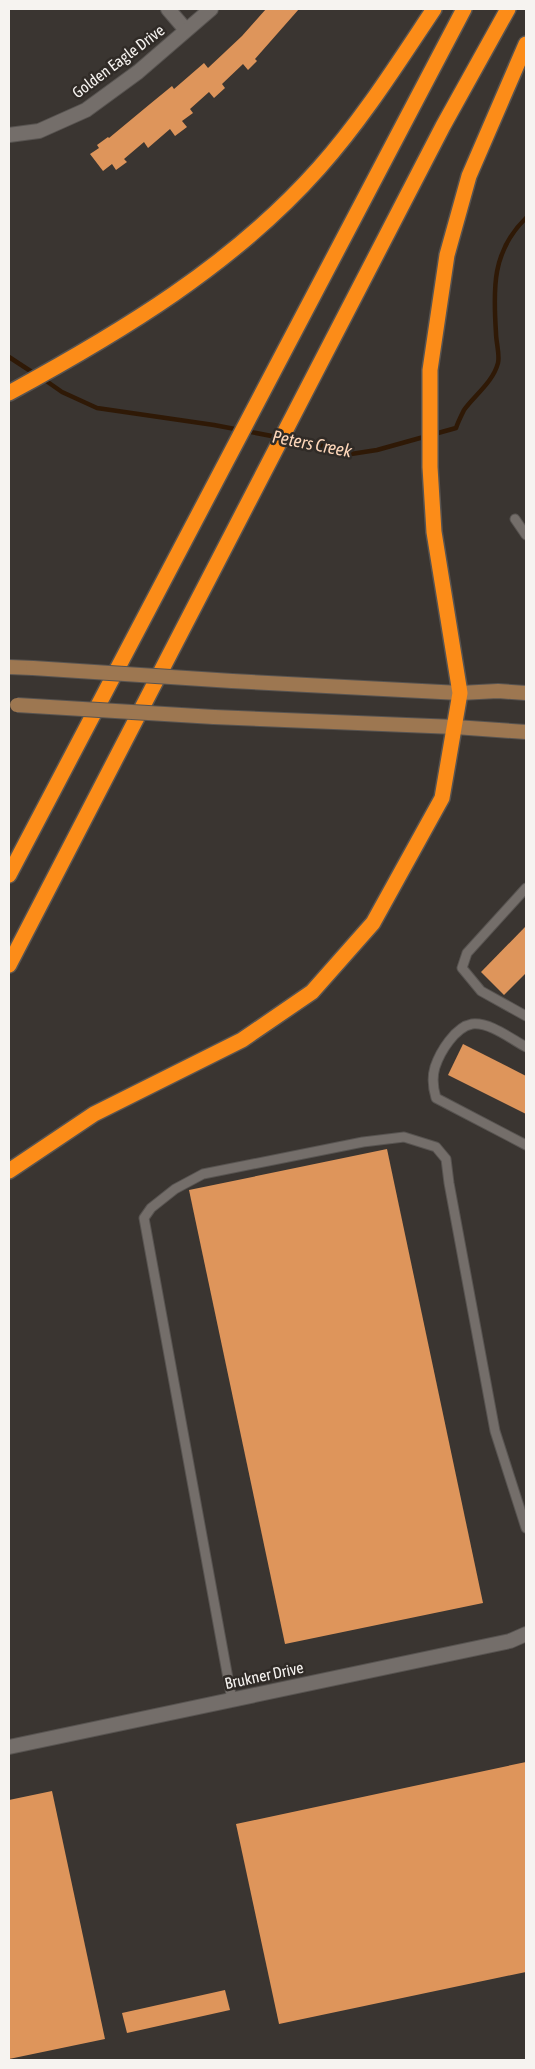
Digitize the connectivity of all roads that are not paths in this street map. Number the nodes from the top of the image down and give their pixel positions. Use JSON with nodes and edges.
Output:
{"nodes":[{"id":1,"x":168,"y":9,"type":"edge"},
{"id":2,"x":211,"y":9,"type":"edge"},
{"id":3,"x":434,"y":9,"type":"edge"},
{"id":4,"x":464,"y":9,"type":"edge"},
{"id":5,"x":508,"y":9,"type":"edge"},
{"id":6,"x":186,"y":30,"type":"junction"},
{"id":7,"x":526,"y":44,"type":"edge"},
{"id":8,"x":9,"y":136,"type":"edge"},
{"id":9,"x":9,"y":393,"type":"edge"},
{"id":10,"x":516,"y":519,"type":"dead end"},
{"id":11,"x":526,"y":535,"type":"edge"},
{"id":12,"x":9,"y":666,"type":"edge"},
{"id":13,"x":460,"y":693,"type":"junction"},
{"id":14,"x":526,"y":693,"type":"edge"},
{"id":15,"x":13,"y":704,"type":"edge"},
{"id":16,"x":455,"y":727,"type":"junction"},
{"id":17,"x":526,"y":732,"type":"edge"},
{"id":18,"x":9,"y":875,"type":"edge"},
{"id":19,"x":526,"y":888,"type":"edge"},
{"id":20,"x":9,"y":965,"type":"edge"},
{"id":21,"x":526,"y":1006,"type":"edge"},
{"id":22,"x":523,"y":1015,"type":"edge"},
{"id":23,"x":526,"y":1047,"type":"edge"},
{"id":24,"x":526,"y":1145,"type":"edge"},
{"id":25,"x":9,"y":1171,"type":"edge"},
{"id":26,"x":526,"y":1528,"type":"edge"},
{"id":27,"x":526,"y":1634,"type":"edge"},
{"id":28,"x":232,"y":1700,"type":"junction"},
{"id":29,"x":9,"y":1747,"type":"edge"}],
"edges":[{"from":1,"to":6,"type":"street"},
{"from":2,"to":6,"type":"street","name":"Golden Eagle Drive"},
{"from":3,"to":9,"type":"highway"},
{"from":4,"to":18,"type":"highway"},
{"from":5,"to":20,"type":"highway"},
{"from":6,"to":8,"type":"street","name":"Golden Eagle Drive"},
{"from":7,"to":13,"type":"highway"},
{"from":10,"to":11,"type":"lane"},
{"from":12,"to":13,"type":"main road","bridge":true},
{"from":13,"to":14,"type":"main road"},
{"from":13,"to":16,"type":"highway"},
{"from":15,"to":16,"type":"main road","bridge":true},
{"from":16,"to":17,"type":"main road"},
{"from":16,"to":25,"type":"highway"},
{"from":19,"to":22,"type":"lane"},
{"from":21,"to":22,"type":"lane"},
{"from":23,"to":24,"type":"lane"},
{"from":26,"to":28,"type":"lane"},
{"from":27,"to":28,"type":"street","name":"Brukner Drive"},
{"from":28,"to":29,"type":"street","name":"Brukner Drive"}]}
